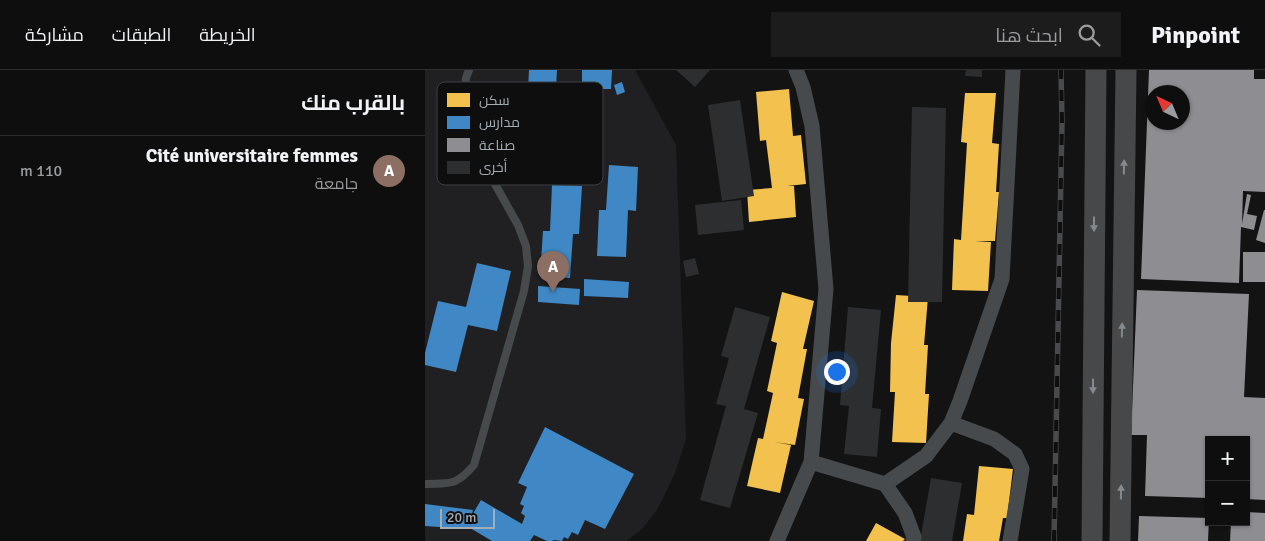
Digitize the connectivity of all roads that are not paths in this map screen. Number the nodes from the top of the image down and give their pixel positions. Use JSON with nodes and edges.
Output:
{"nodes":[{"id":1,"x":469,"y":70,"type":"edge"},
{"id":2,"x":795,"y":70,"type":"edge"},
{"id":3,"x":1013,"y":70,"type":"edge"},
{"id":4,"x":1096,"y":70,"type":"edge"},
{"id":5,"x":1125,"y":70,"type":"edge"},
{"id":6,"x":466,"y":82,"type":"edge"},
{"id":7,"x":496,"y":185,"type":"edge"},
{"id":8,"x":951,"y":423,"type":"junction"},
{"id":9,"x":811,"y":462,"type":"junction"},
{"id":10,"x":425,"y":484,"type":"edge"},
{"id":11,"x":885,"y":484,"type":"junction"},
{"id":12,"x":777,"y":541,"type":"edge"},
{"id":13,"x":913,"y":541,"type":"edge"},
{"id":14,"x":1010,"y":541,"type":"edge"},
{"id":15,"x":1092,"y":541,"type":"edge"},
{"id":16,"x":1120,"y":541,"type":"edge"}],
"edges":[{"from":1,"to":6,"type":"lane"},
{"from":2,"to":9,"type":"street"},
{"from":3,"to":8,"type":"street"},
{"from":4,"to":15,"type":"main road","one_way":true},
{"from":16,"to":5,"type":"main road","one_way":true},
{"from":7,"to":10,"type":"lane"},
{"from":8,"to":11,"type":"street"},
{"from":8,"to":14,"type":"street"},
{"from":9,"to":11,"type":"street"},
{"from":9,"to":12,"type":"street"},
{"from":11,"to":13,"type":"street"}]}
